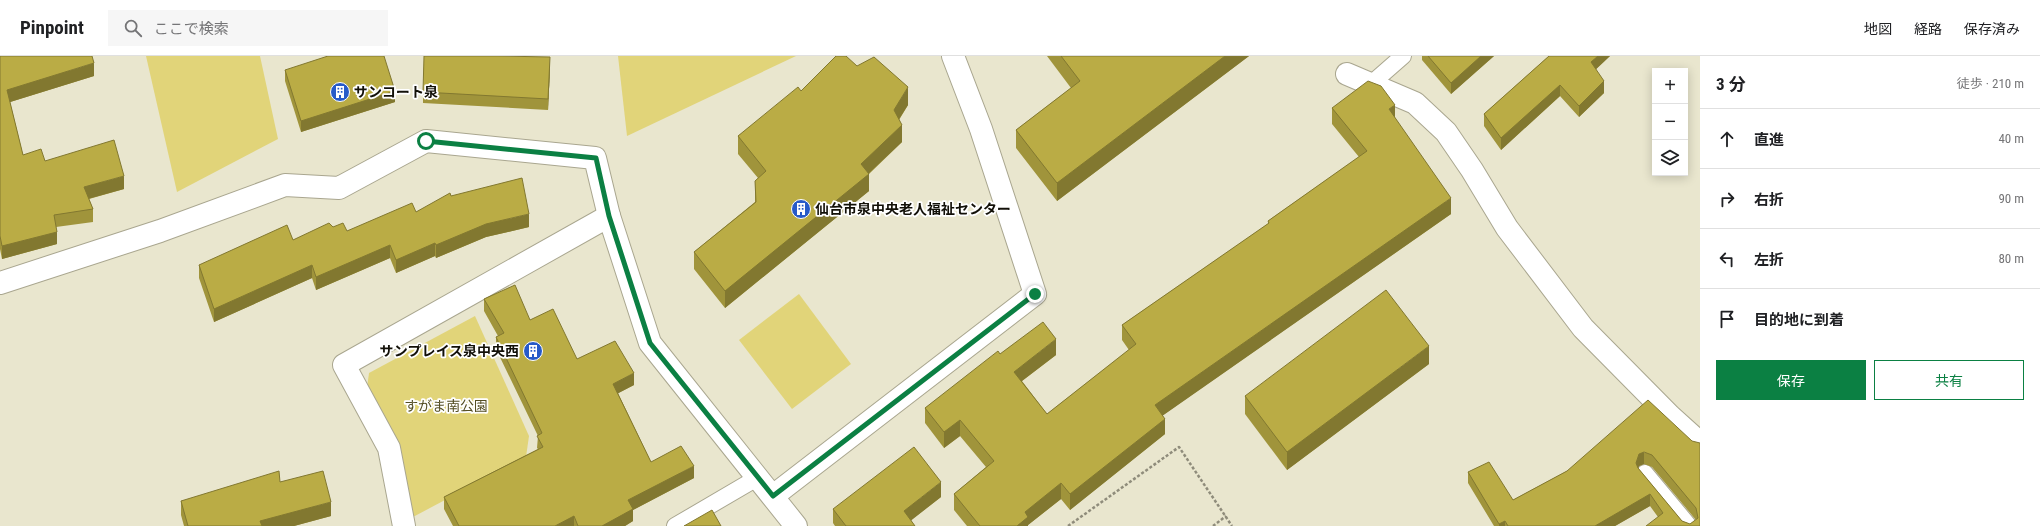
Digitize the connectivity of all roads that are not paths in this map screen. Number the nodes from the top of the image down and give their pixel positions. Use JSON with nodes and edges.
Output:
{"nodes":[{"id":1,"x":953,"y":56,"type":"edge"},
{"id":2,"x":1403,"y":56,"type":"edge"},
{"id":3,"x":1347,"y":74,"type":"dead end"},
{"id":4,"x":1371,"y":84,"type":"junction"},
{"id":5,"x":609,"y":216,"type":"junction"},
{"id":6,"x":0,"y":283,"type":"edge"},
{"id":7,"x":1700,"y":443,"type":"edge"},
{"id":8,"x":1645,"y":473,"type":"dead end"},
{"id":9,"x":757,"y":478,"type":"junction"},
{"id":10,"x":773,"y":496,"type":"junction"},
{"id":11,"x":404,"y":526,"type":"edge"},
{"id":12,"x":675,"y":526,"type":"edge"},
{"id":13,"x":796,"y":526,"type":"edge"},
{"id":14,"x":1689,"y":526,"type":"edge"}],
"edges":[{"from":1,"to":10,"type":"street"},
{"from":2,"to":4,"type":"lane"},
{"from":3,"to":4,"type":"street"},
{"from":4,"to":7,"type":"street"},
{"from":5,"to":6,"type":"street"},
{"from":5,"to":9,"type":"street"},
{"from":5,"to":11,"type":"street"},
{"from":8,"to":14,"type":"lane"},
{"from":9,"to":10,"type":"street"},
{"from":9,"to":12,"type":"lane"},
{"from":10,"to":13,"type":"street"}]}
